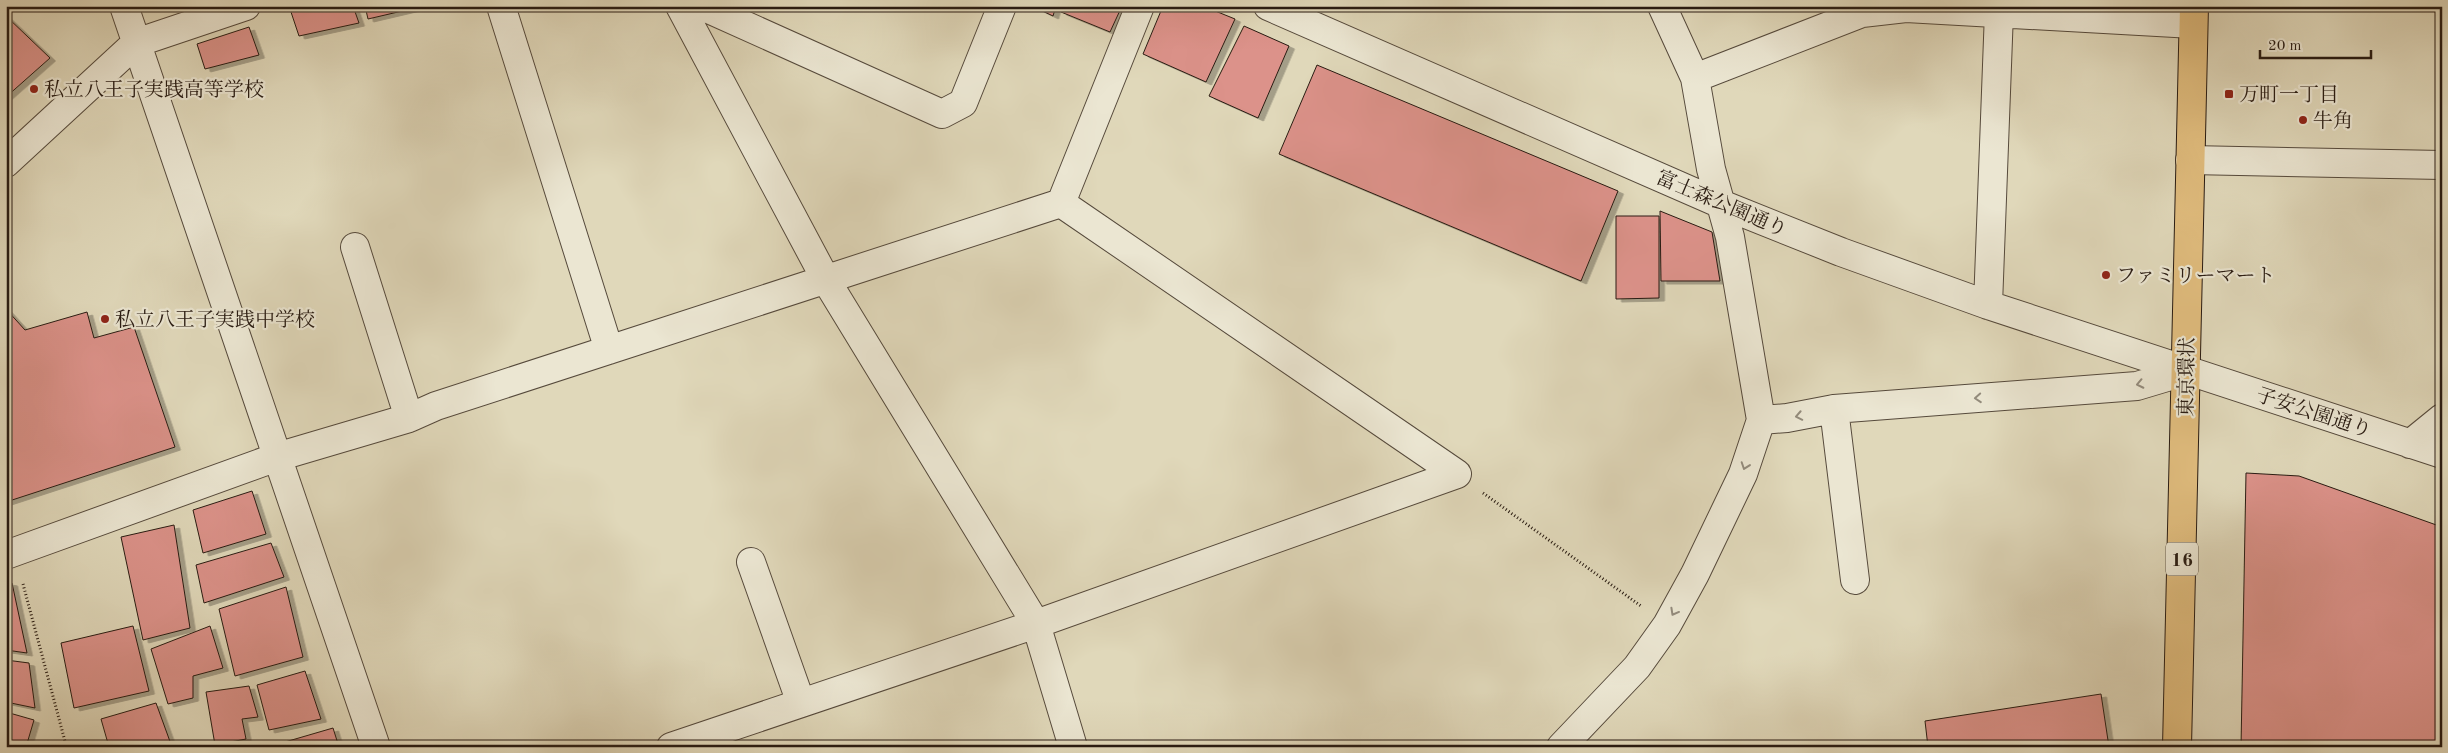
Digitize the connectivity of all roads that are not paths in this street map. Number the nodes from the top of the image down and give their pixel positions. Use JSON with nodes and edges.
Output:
{"nodes":[{"id":1,"x":124,"y":6,"type":"edge"},
{"id":2,"x":246,"y":6,"type":"edge"},
{"id":3,"x":501,"y":6,"type":"edge"},
{"id":4,"x":680,"y":6,"type":"edge"},
{"id":5,"x":702,"y":6,"type":"edge"},
{"id":6,"x":1002,"y":6,"type":"edge"},
{"id":7,"x":1140,"y":6,"type":"edge"},
{"id":8,"x":1268,"y":6,"type":"edge"},
{"id":9,"x":1662,"y":6,"type":"edge"},
{"id":10,"x":1906,"y":7,"type":"edge"},
{"id":11,"x":1999,"y":12,"type":"junction"},
{"id":12,"x":2193,"y":15,"type":"edge"},
{"id":13,"x":136,"y":43,"type":"junction"},
{"id":14,"x":1695,"y":78,"type":"junction"},
{"id":15,"x":2190,"y":160,"type":"junction"},
{"id":16,"x":6,"y":163,"type":"edge"},
{"id":17,"x":2442,"y":165,"type":"edge"},
{"id":18,"x":1062,"y":203,"type":"junction"},
{"id":19,"x":1721,"y":204,"type":"junction"},
{"id":20,"x":355,"y":247,"type":"dead end"},
{"id":21,"x":826,"y":280,"type":"junction"},
{"id":22,"x":1988,"y":305,"type":"junction"},
{"id":23,"x":609,"y":350,"type":"junction"},
{"id":24,"x":2186,"y":371,"type":"junction"},
{"id":25,"x":1834,"y":409,"type":"junction"},
{"id":26,"x":410,"y":418,"type":"junction"},
{"id":27,"x":2442,"y":418,"type":"edge"},
{"id":28,"x":1761,"y":420,"type":"junction"},
{"id":29,"x":2410,"y":444,"type":"junction"},
{"id":30,"x":2442,"y":454,"type":"edge"},
{"id":31,"x":277,"y":458,"type":"junction"},
{"id":32,"x":11,"y":553,"type":"edge"},
{"id":33,"x":751,"y":562,"type":"dead end"},
{"id":34,"x":1855,"y":580,"type":"dead end"},
{"id":35,"x":1036,"y":624,"type":"junction"},
{"id":36,"x":801,"y":703,"type":"junction"},
{"id":37,"x":376,"y":747,"type":"edge"},
{"id":38,"x":671,"y":747,"type":"edge"},
{"id":39,"x":1073,"y":747,"type":"edge"},
{"id":40,"x":1561,"y":747,"type":"edge"},
{"id":41,"x":2177,"y":747,"type":"edge"}],
"edges":[{"from":1,"to":13,"type":"street"},
{"from":2,"to":13,"type":"street"},
{"from":3,"to":23,"type":"street"},
{"from":4,"to":21,"type":"street"},
{"from":5,"to":6,"type":"street"},
{"from":7,"to":18,"type":"street"},
{"from":8,"to":19,"type":"street","name":"富士森公園通り"},
{"from":9,"to":14,"type":"street"},
{"from":10,"to":11,"type":"street"},
{"from":10,"to":14,"type":"street"},
{"from":11,"to":12,"type":"street"},
{"from":11,"to":22,"type":"street"},
{"from":12,"to":15,"type":"highway","name":"東京環状","number":"16"},
{"from":13,"to":16,"type":"street"},
{"from":13,"to":31,"type":"street"},
{"from":14,"to":19,"type":"street"},
{"from":15,"to":17,"type":"street"},
{"from":15,"to":24,"type":"highway","name":"東京環状","number":"16"},
{"from":18,"to":21,"type":"street"},
{"from":18,"to":35,"type":"street"},
{"from":19,"to":22,"type":"street","name":"富士森公園通り"},
{"from":19,"to":28,"type":"street"},
{"from":20,"to":26,"type":"street"},
{"from":21,"to":23,"type":"street"},
{"from":21,"to":35,"type":"street"},
{"from":22,"to":24,"type":"street","name":"富士森公園通り"},
{"from":23,"to":26,"type":"street"},
{"from":24,"to":25,"type":"street","one_way":true},
{"from":24,"to":29,"type":"street","name":"子安公園通り"},
{"from":24,"to":41,"type":"highway","name":"東京環状","number":"16"},
{"from":25,"to":28,"type":"street","one_way":true},
{"from":25,"to":34,"type":"street"},
{"from":26,"to":31,"type":"street"},
{"from":27,"to":29,"type":"street"},
{"from":28,"to":40,"type":"street","one_way":true},
{"from":29,"to":30,"type":"street","name":"子安公園通り"},
{"from":31,"to":32,"type":"street"},
{"from":31,"to":37,"type":"street"},
{"from":33,"to":36,"type":"street"},
{"from":35,"to":36,"type":"street"},
{"from":35,"to":39,"type":"street"},
{"from":36,"to":38,"type":"street"}]}
